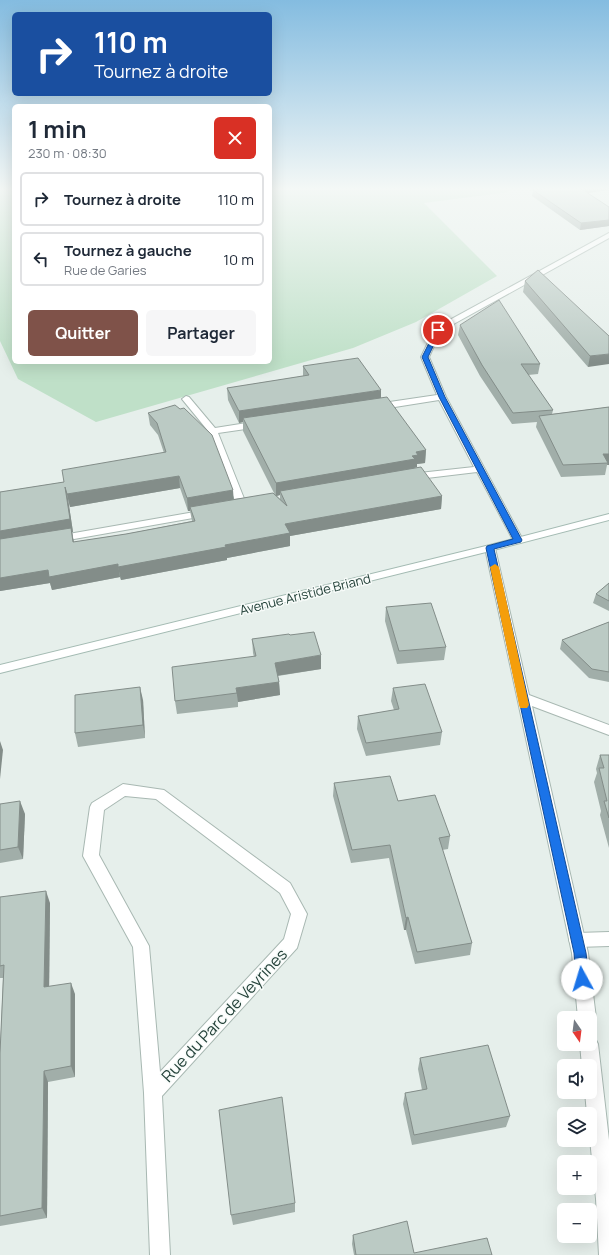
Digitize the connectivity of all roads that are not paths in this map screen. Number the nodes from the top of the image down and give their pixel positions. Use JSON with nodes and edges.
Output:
{"nodes":[{"id":1,"x":588,"y":246,"type":"edge"},
{"id":2,"x":442,"y":397,"type":"junction"},
{"id":3,"x":186,"y":399,"type":"dead end"},
{"id":4,"x":363,"y":409,"type":"edge"},
{"id":5,"x":268,"y":423,"type":"edge"},
{"id":6,"x":213,"y":431,"type":"junction"},
{"id":7,"x":480,"y":469,"type":"junction"},
{"id":8,"x":403,"y":478,"type":"edge"},
{"id":9,"x":242,"y":506,"type":"edge"},
{"id":10,"x":219,"y":510,"type":"edge"},
{"id":11,"x":609,"y":516,"type":"edge"},
{"id":12,"x":47,"y":540,"type":"edge"},
{"id":13,"x":518,"y":540,"type":"junction"},
{"id":14,"x":490,"y":548,"type":"junction"},
{"id":15,"x":0,"y":669,"type":"edge"},
{"id":16,"x":522,"y":697,"type":"junction"},
{"id":17,"x":609,"y":730,"type":"edge"},
{"id":18,"x":609,"y":939,"type":"edge"},
{"id":19,"x":577,"y":940,"type":"junction"},
{"id":20,"x":586,"y":1011,"type":"edge"},
{"id":21,"x":590,"y":1051,"type":"edge"},
{"id":22,"x":153,"y":1093,"type":"junction"},
{"id":23,"x":607,"y":1199,"type":"edge"},
{"id":24,"x":160,"y":1255,"type":"edge"},
{"id":25,"x":609,"y":1255,"type":"edge"}],
"edges":[{"from":1,"to":2,"type":"street"},
{"from":2,"to":4,"type":"street"},
{"from":2,"to":7,"type":"street"},
{"from":3,"to":6,"type":"street"},
{"from":5,"to":6,"type":"street"},
{"from":6,"to":9,"type":"street"},
{"from":7,"to":8,"type":"street"},
{"from":7,"to":13,"type":"street"},
{"from":10,"to":12,"type":"street"},
{"from":11,"to":13,"type":"street","name":"Avenue Aristide Briand"},
{"from":13,"to":14,"type":"street","name":"Avenue Aristide Briand"},
{"from":14,"to":15,"type":"street","name":"Avenue Aristide Briand"},
{"from":14,"to":16,"type":"street"},
{"from":16,"to":17,"type":"street"},
{"from":16,"to":19,"type":"street"},
{"from":18,"to":19,"type":"street"},
{"from":19,"to":20,"type":"street"},
{"from":21,"to":23,"type":"street"},
{"from":22,"to":22,"type":"street","name":"Rue du Parc de Veyrines"},
{"from":22,"to":24,"type":"street","name":"Rue du Parc de Veyrines"},
{"from":23,"to":25,"type":"street"}]}
